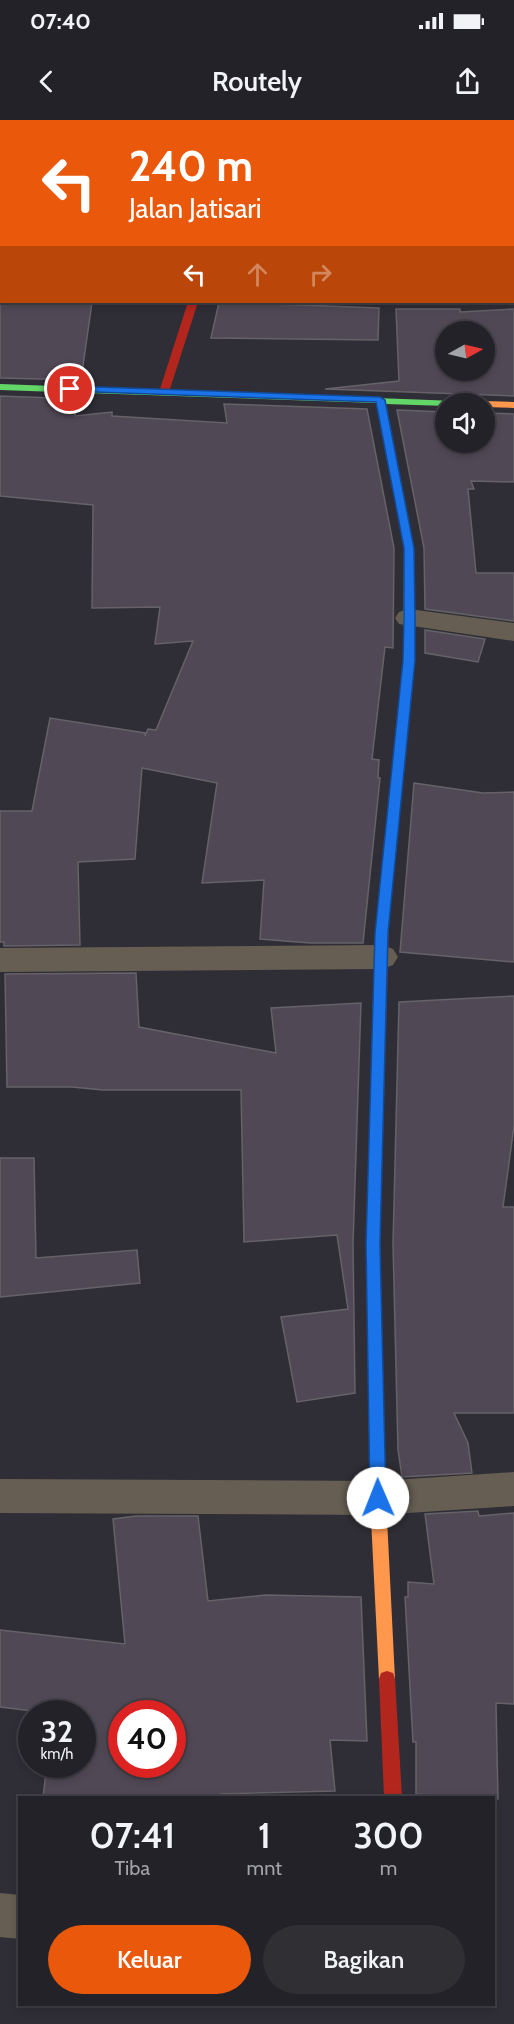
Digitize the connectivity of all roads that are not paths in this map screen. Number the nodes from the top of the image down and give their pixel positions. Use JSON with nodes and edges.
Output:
{"nodes":[{"id":1,"x":193,"y":303,"type":"edge"},
{"id":2,"x":0,"y":387,"type":"edge"},
{"id":3,"x":164,"y":392,"type":"junction"},
{"id":4,"x":380,"y":400,"type":"junction"},
{"id":5,"x":435,"y":402,"type":"edge"},
{"id":6,"x":495,"y":404,"type":"edge"},
{"id":7,"x":514,"y":405,"type":"edge"},
{"id":8,"x":409,"y":618,"type":"junction"},
{"id":9,"x":514,"y":632,"type":"edge"},
{"id":10,"x":382,"y":957,"type":"junction"},
{"id":11,"x":0,"y":960,"type":"edge"},
{"id":12,"x":514,"y":1489,"type":"edge"},
{"id":13,"x":0,"y":1496,"type":"edge"},
{"id":14,"x":378,"y":1498,"type":"junction"},
{"id":15,"x":393,"y":1796,"type":"edge"},
{"id":16,"x":0,"y":1915,"type":"edge"},
{"id":17,"x":18,"y":1917,"type":"edge"}],
"edges":[{"from":1,"to":3,"type":"street"},
{"from":2,"to":3,"type":"street"},
{"from":3,"to":4,"type":"street"},
{"from":4,"to":5,"type":"street"},
{"from":4,"to":8,"type":"street"},
{"from":6,"to":7,"type":"street"},
{"from":8,"to":9,"type":"street"},
{"from":8,"to":10,"type":"street"},
{"from":10,"to":11,"type":"street"},
{"from":10,"to":14,"type":"street"},
{"from":12,"to":14,"type":"street"},
{"from":13,"to":14,"type":"street"},
{"from":14,"to":15,"type":"street"},
{"from":16,"to":17,"type":"street"}]}
